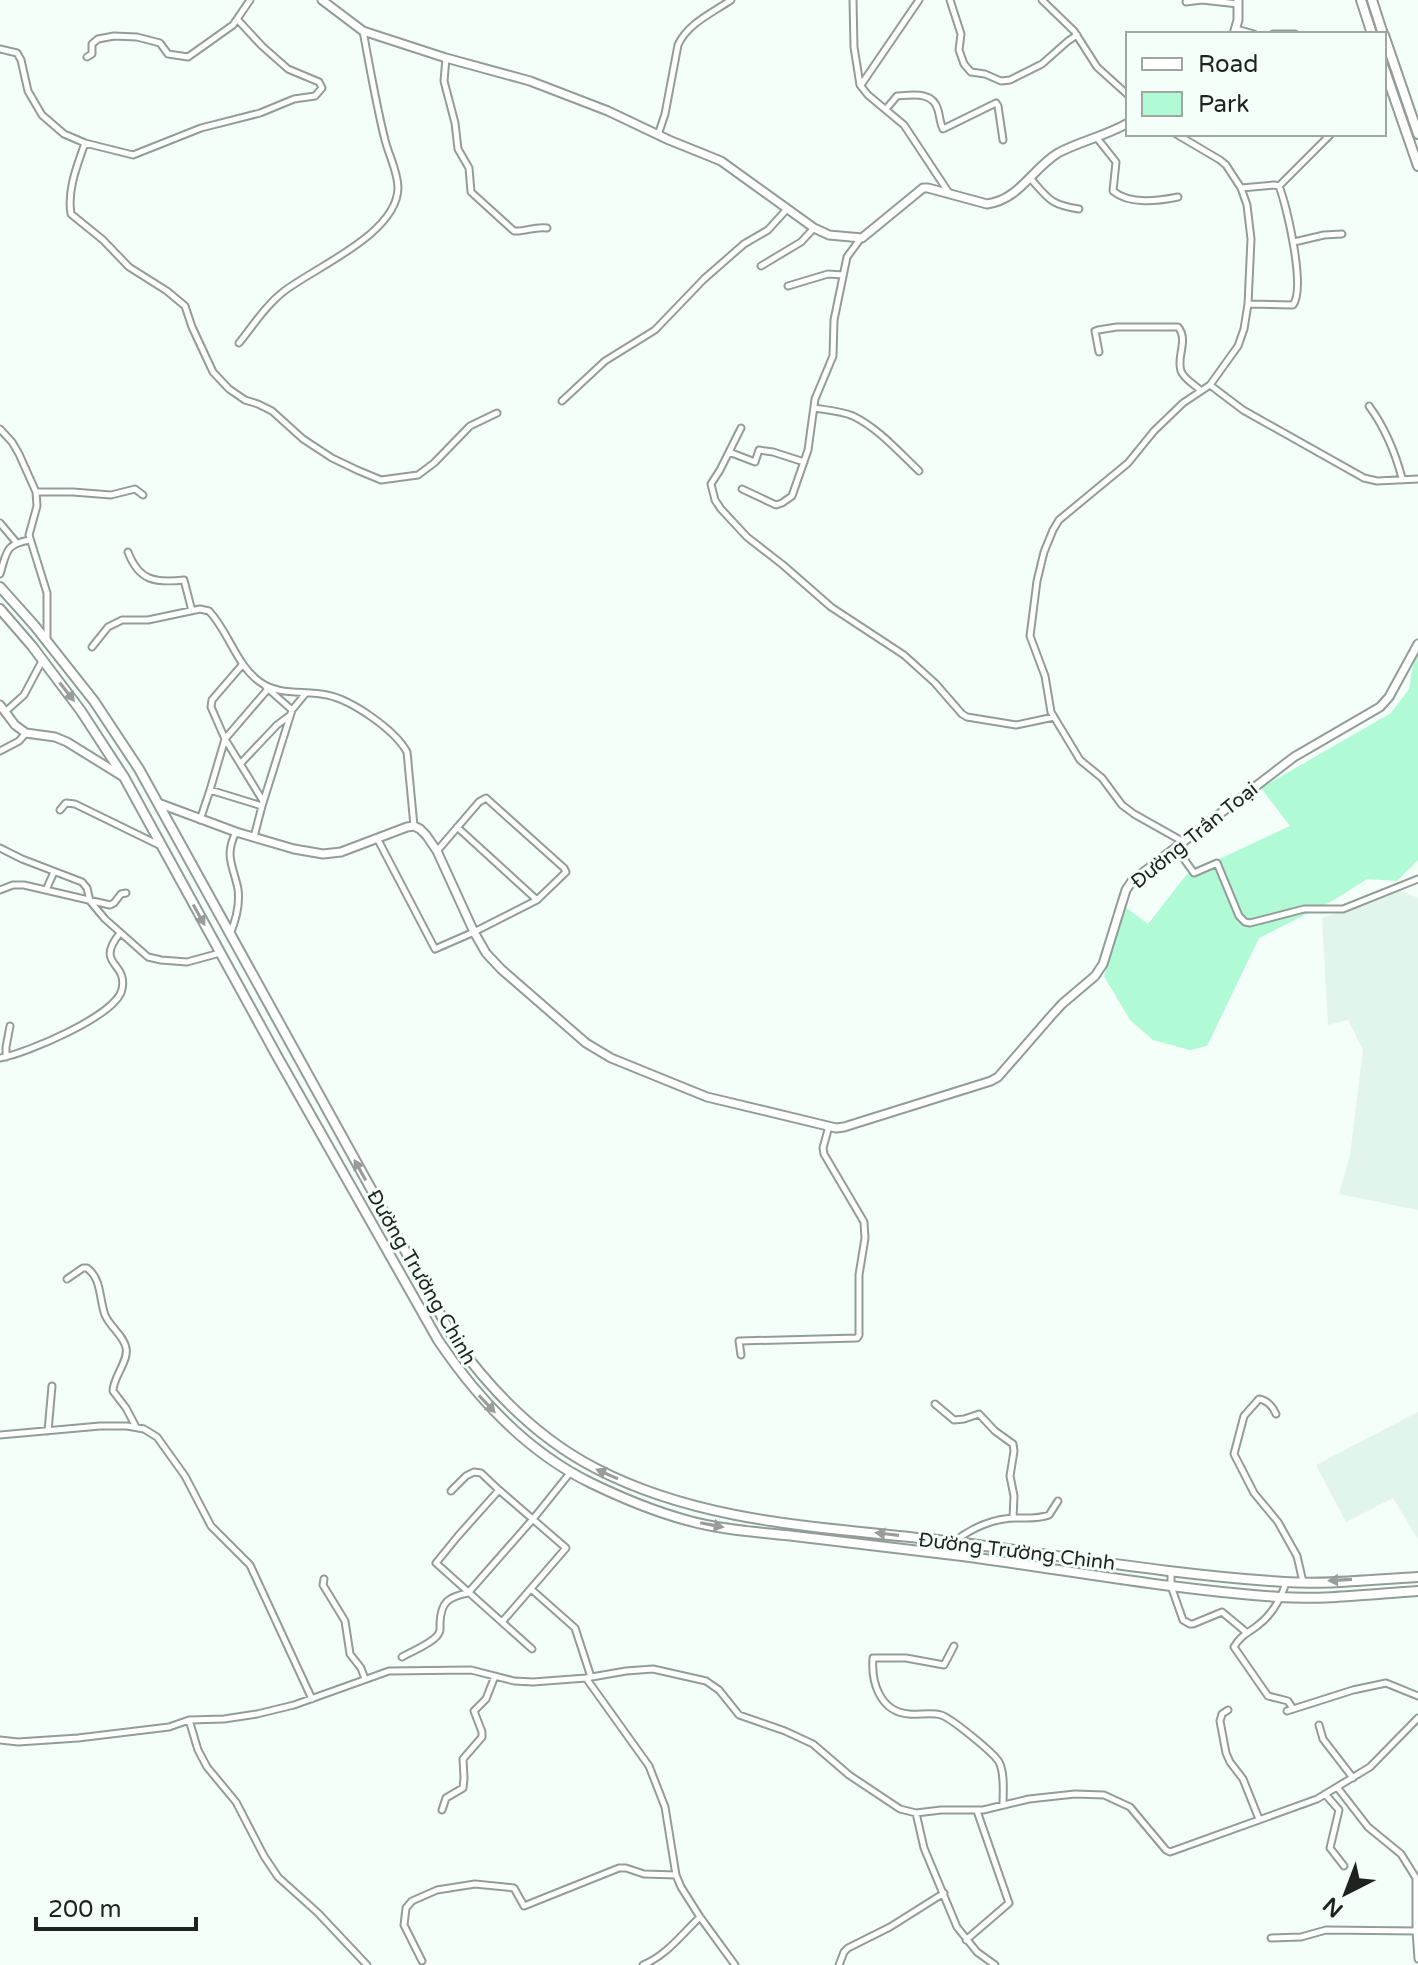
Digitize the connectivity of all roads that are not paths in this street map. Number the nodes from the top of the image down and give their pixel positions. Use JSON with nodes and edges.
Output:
{"nodes":[{"id":1,"x":250,"y":0,"type":"edge"},
{"id":2,"x":322,"y":0,"type":"edge"},
{"id":3,"x":731,"y":0,"type":"edge"},
{"id":4,"x":853,"y":0,"type":"edge"},
{"id":5,"x":919,"y":0,"type":"edge"},
{"id":6,"x":950,"y":0,"type":"edge"},
{"id":7,"x":1042,"y":0,"type":"edge"},
{"id":8,"x":1361,"y":0,"type":"edge"},
{"id":9,"x":1372,"y":0,"type":"edge"},
{"id":10,"x":1186,"y":2,"type":"edge"},
{"id":11,"x":1238,"y":2,"type":"edge"},
{"id":12,"x":237,"y":19,"type":"junction"},
{"id":13,"x":363,"y":31,"type":"junction"},
{"id":14,"x":1235,"y":32,"type":"edge"},
{"id":15,"x":1371,"y":32,"type":"edge"},
{"id":16,"x":1383,"y":32,"type":"edge"},
{"id":17,"x":1077,"y":35,"type":"junction"},
{"id":18,"x":1386,"y":41,"type":"edge"},
{"id":19,"x":0,"y":49,"type":"edge"},
{"id":20,"x":87,"y":57,"type":"dead end"},
{"id":21,"x":446,"y":58,"type":"junction"},
{"id":22,"x":1386,"y":74,"type":"edge"},
{"id":23,"x":860,"y":85,"type":"junction"},
{"id":24,"x":1126,"y":93,"type":"edge"},
{"id":25,"x":886,"y":109,"type":"junction"},
{"id":26,"x":1126,"y":124,"type":"edge"},
{"id":27,"x":1418,"y":134,"type":"edge"},
{"id":28,"x":658,"y":135,"type":"junction"},
{"id":29,"x":1179,"y":136,"type":"edge"},
{"id":30,"x":1329,"y":136,"type":"edge"},
{"id":31,"x":1097,"y":138,"type":"junction"},
{"id":32,"x":1003,"y":140,"type":"dead end"},
{"id":33,"x":85,"y":143,"type":"junction"},
{"id":34,"x":1418,"y":166,"type":"edge"},
{"id":35,"x":1030,"y":178,"type":"junction"},
{"id":36,"x":1279,"y":186,"type":"junction"},
{"id":37,"x":1241,"y":188,"type":"junction"},
{"id":38,"x":951,"y":195,"type":"junction"},
{"id":39,"x":1178,"y":197,"type":"dead end"},
{"id":40,"x":787,"y":209,"type":"junction"},
{"id":41,"x":1079,"y":209,"type":"dead end"},
{"id":42,"x":547,"y":228,"type":"dead end"},
{"id":43,"x":814,"y":228,"type":"junction"},
{"id":44,"x":1342,"y":234,"type":"dead end"},
{"id":45,"x":862,"y":238,"type":"junction"},
{"id":46,"x":1294,"y":242,"type":"junction"},
{"id":47,"x":761,"y":266,"type":"dead end"},
{"id":48,"x":843,"y":275,"type":"junction"},
{"id":49,"x":788,"y":286,"type":"dead end"},
{"id":50,"x":1248,"y":304,"type":"junction"},
{"id":51,"x":239,"y":343,"type":"dead end"},
{"id":52,"x":1099,"y":352,"type":"dead end"},
{"id":53,"x":1210,"y":385,"type":"junction"},
{"id":54,"x":1200,"y":390,"type":"junction"},
{"id":55,"x":562,"y":401,"type":"dead end"},
{"id":56,"x":1369,"y":406,"type":"dead end"},
{"id":57,"x":814,"y":408,"type":"junction"},
{"id":58,"x":497,"y":413,"type":"dead end"},
{"id":59,"x":741,"y":428,"type":"dead end"},
{"id":60,"x":0,"y":429,"type":"edge"},
{"id":61,"x":729,"y":452,"type":"junction"},
{"id":62,"x":804,"y":462,"type":"junction"},
{"id":63,"x":919,"y":471,"type":"dead end"},
{"id":64,"x":1402,"y":478,"type":"junction"},
{"id":65,"x":1418,"y":479,"type":"edge"},
{"id":66,"x":742,"y":489,"type":"dead end"},
{"id":67,"x":36,"y":492,"type":"junction"},
{"id":68,"x":143,"y":495,"type":"dead end"},
{"id":69,"x":0,"y":523,"type":"edge"},
{"id":70,"x":30,"y":540,"type":"junction"},
{"id":71,"x":16,"y":542,"type":"junction"},
{"id":72,"x":128,"y":552,"type":"dead end"},
{"id":73,"x":0,"y":574,"type":"edge"},
{"id":74,"x":0,"y":587,"type":"edge"},
{"id":75,"x":0,"y":609,"type":"edge"},
{"id":76,"x":192,"y":611,"type":"junction"},
{"id":77,"x":47,"y":641,"type":"junction"},
{"id":78,"x":1418,"y":644,"type":"edge"},
{"id":79,"x":92,"y":647,"type":"dead end"},
{"id":80,"x":43,"y":660,"type":"junction"},
{"id":81,"x":243,"y":664,"type":"junction"},
{"id":82,"x":265,"y":686,"type":"junction"},
{"id":83,"x":306,"y":692,"type":"junction"},
{"id":84,"x":3,"y":708,"type":"edge"},
{"id":85,"x":291,"y":713,"type":"junction"},
{"id":86,"x":1054,"y":717,"type":"junction"},
{"id":87,"x":26,"y":733,"type":"junction"},
{"id":88,"x":225,"y":739,"type":"junction"},
{"id":89,"x":0,"y":751,"type":"edge"},
{"id":90,"x":241,"y":763,"type":"junction"},
{"id":91,"x":124,"y":777,"type":"junction"},
{"id":92,"x":269,"y":783,"type":"junction"},
{"id":93,"x":254,"y":784,"type":"junction"},
{"id":94,"x":210,"y":790,"type":"junction"},
{"id":95,"x":158,"y":803,"type":"junction"},
{"id":96,"x":263,"y":803,"type":"junction"},
{"id":97,"x":60,"y":810,"type":"dead end"},
{"id":98,"x":200,"y":820,"type":"junction"},
{"id":99,"x":414,"y":826,"type":"junction"},
{"id":100,"x":457,"y":827,"type":"junction"},
{"id":101,"x":236,"y":832,"type":"junction"},
{"id":102,"x":254,"y":837,"type":"junction"},
{"id":103,"x":377,"y":838,"type":"junction"},
{"id":104,"x":1179,"y":844,"type":"junction"},
{"id":105,"x":162,"y":847,"type":"junction"},
{"id":106,"x":0,"y":848,"type":"edge"},
{"id":107,"x":437,"y":851,"type":"junction"},
{"id":108,"x":54,"y":872,"type":"junction"},
{"id":109,"x":1418,"y":879,"type":"edge"},
{"id":110,"x":202,"y":882,"type":"junction"},
{"id":111,"x":0,"y":890,"type":"edge"},
{"id":112,"x":46,"y":890,"type":"junction"},
{"id":113,"x":186,"y":890,"type":"junction"},
{"id":114,"x":126,"y":893,"type":"dead end"},
{"id":115,"x":537,"y":900,"type":"junction"},
{"id":116,"x":90,"y":901,"type":"junction"},
{"id":117,"x":474,"y":932,"type":"junction"},
{"id":118,"x":120,"y":933,"type":"junction"},
{"id":119,"x":230,"y":934,"type":"junction"},
{"id":120,"x":220,"y":953,"type":"junction"},
{"id":121,"x":10,"y":1026,"type":"dead end"},
{"id":122,"x":3,"y":1058,"type":"edge"},
{"id":123,"x":829,"y":1126,"type":"junction"},
{"id":124,"x":67,"y":1279,"type":"dead end"},
{"id":125,"x":451,"y":1334,"type":"junction"},
{"id":126,"x":439,"y":1342,"type":"junction"},
{"id":127,"x":741,"y":1355,"type":"dead end"},
{"id":128,"x":52,"y":1386,"type":"dead end"},
{"id":129,"x":935,"y":1404,"type":"dead end"},
{"id":130,"x":1276,"y":1414,"type":"dead end"},
{"id":131,"x":136,"y":1427,"type":"junction"},
{"id":132,"x":48,"y":1431,"type":"junction"},
{"id":133,"x":0,"y":1435,"type":"edge"},
{"id":134,"x":571,"y":1472,"type":"junction"},
{"id":135,"x":630,"y":1484,"type":"junction"},
{"id":136,"x":499,"y":1490,"type":"junction"},
{"id":137,"x":451,"y":1491,"type":"dead end"},
{"id":138,"x":624,"y":1498,"type":"junction"},
{"id":139,"x":1058,"y":1501,"type":"dead end"},
{"id":140,"x":1013,"y":1518,"type":"junction"},
{"id":141,"x":533,"y":1519,"type":"junction"},
{"id":142,"x":954,"y":1542,"type":"junction"},
{"id":143,"x":1171,"y":1571,"type":"junction"},
{"id":144,"x":1418,"y":1577,"type":"edge"},
{"id":145,"x":324,"y":1579,"type":"dead end"},
{"id":146,"x":1286,"y":1582,"type":"junction"},
{"id":147,"x":1303,"y":1582,"type":"junction"},
{"id":148,"x":1171,"y":1586,"type":"junction"},
{"id":149,"x":531,"y":1589,"type":"junction"},
{"id":150,"x":1418,"y":1591,"type":"edge"},
{"id":151,"x":468,"y":1593,"type":"junction"},
{"id":152,"x":1281,"y":1597,"type":"junction"},
{"id":153,"x":502,"y":1622,"type":"junction"},
{"id":154,"x":1246,"y":1632,"type":"junction"},
{"id":155,"x":954,"y":1646,"type":"dead end"},
{"id":156,"x":532,"y":1649,"type":"dead end"},
{"id":157,"x":402,"y":1657,"type":"dead end"},
{"id":158,"x":495,"y":1676,"type":"junction"},
{"id":159,"x":589,"y":1677,"type":"junction"},
{"id":160,"x":365,"y":1679,"type":"junction"},
{"id":161,"x":1418,"y":1696,"type":"edge"},
{"id":162,"x":312,"y":1699,"type":"junction"},
{"id":163,"x":1228,"y":1710,"type":"dead end"},
{"id":164,"x":1418,"y":1718,"type":"edge"},
{"id":165,"x":189,"y":1720,"type":"junction"},
{"id":166,"x":1319,"y":1725,"type":"dead end"},
{"id":167,"x":0,"y":1740,"type":"edge"},
{"id":168,"x":1353,"y":1778,"type":"junction"},
{"id":169,"x":1337,"y":1787,"type":"junction"},
{"id":170,"x":1325,"y":1794,"type":"junction"},
{"id":171,"x":1003,"y":1805,"type":"junction"},
{"id":172,"x":442,"y":1810,"type":"dead end"},
{"id":173,"x":977,"y":1811,"type":"junction"},
{"id":174,"x":916,"y":1813,"type":"junction"},
{"id":175,"x":1259,"y":1819,"type":"junction"},
{"id":176,"x":1344,"y":1866,"type":"dead end"},
{"id":177,"x":1418,"y":1868,"type":"edge"},
{"id":178,"x":676,"y":1875,"type":"junction"},
{"id":179,"x":1416,"y":1878,"type":"edge"},
{"id":180,"x":944,"y":1893,"type":"junction"},
{"id":181,"x":700,"y":1917,"type":"junction"},
{"id":182,"x":1416,"y":1931,"type":"junction"},
{"id":183,"x":1271,"y":1938,"type":"dead end"},
{"id":184,"x":966,"y":1940,"type":"junction"},
{"id":185,"x":1418,"y":1959,"type":"edge"},
{"id":186,"x":422,"y":1961,"type":"dead end"},
{"id":187,"x":367,"y":1965,"type":"edge"},
{"id":188,"x":643,"y":1965,"type":"edge"},
{"id":189,"x":735,"y":1965,"type":"edge"},
{"id":190,"x":839,"y":1965,"type":"edge"},
{"id":191,"x":995,"y":1965,"type":"edge"}],
"edges":[{"from":1,"to":12,"type":"street"},
{"from":2,"to":13,"type":"street"},
{"from":3,"to":28,"type":"street"},
{"from":4,"to":23,"type":"street"},
{"from":5,"to":23,"type":"street"},
{"from":6,"to":17,"type":"street"},
{"from":7,"to":17,"type":"street"},
{"from":8,"to":15,"type":"main road"},
{"from":9,"to":16,"type":"main road"},
{"from":10,"to":11,"type":"street"},
{"from":11,"to":14,"type":"street"},
{"from":12,"to":20,"type":"street"},
{"from":12,"to":33,"type":"street"},
{"from":13,"to":21,"type":"street"},
{"from":13,"to":51,"type":"street"},
{"from":17,"to":24,"type":"street"},
{"from":18,"to":27,"type":"main road"},
{"from":19,"to":33,"type":"street"},
{"from":21,"to":28,"type":"street"},
{"from":21,"to":42,"type":"street"},
{"from":22,"to":34,"type":"main road"},
{"from":23,"to":25,"type":"street"},
{"from":25,"to":32,"type":"street"},
{"from":25,"to":38,"type":"street"},
{"from":26,"to":31,"type":"street"},
{"from":28,"to":40,"type":"street"},
{"from":29,"to":37,"type":"street"},
{"from":30,"to":36,"type":"street"},
{"from":31,"to":35,"type":"street"},
{"from":31,"to":39,"type":"street"},
{"from":33,"to":58,"type":"street"},
{"from":35,"to":38,"type":"street"},
{"from":35,"to":41,"type":"street"},
{"from":36,"to":37,"type":"street"},
{"from":36,"to":46,"type":"street"},
{"from":37,"to":50,"type":"street"},
{"from":38,"to":45,"type":"street"},
{"from":40,"to":43,"type":"street"},
{"from":40,"to":55,"type":"street"},
{"from":43,"to":45,"type":"street"},
{"from":43,"to":47,"type":"street"},
{"from":44,"to":46,"type":"street"},
{"from":45,"to":48,"type":"street"},
{"from":46,"to":50,"type":"street"},
{"from":48,"to":49,"type":"street"},
{"from":48,"to":57,"type":"street"},
{"from":50,"to":53,"type":"street"},
{"from":52,"to":54,"type":"street"},
{"from":53,"to":54,"type":"street"},
{"from":53,"to":64,"type":"street"},
{"from":54,"to":86,"type":"street"},
{"from":56,"to":64,"type":"street"},
{"from":57,"to":62,"type":"street"},
{"from":57,"to":63,"type":"street"},
{"from":59,"to":61,"type":"street"},
{"from":60,"to":67,"type":"street"},
{"from":61,"to":62,"type":"street"},
{"from":61,"to":86,"type":"street"},
{"from":62,"to":66,"type":"street"},
{"from":64,"to":65,"type":"street"},
{"from":67,"to":68,"type":"street"},
{"from":67,"to":70,"type":"street"},
{"from":69,"to":71,"type":"street"},
{"from":70,"to":71,"type":"street"},
{"from":70,"to":77,"type":"street"},
{"from":71,"to":73,"type":"street"},
{"from":72,"to":76,"type":"street"},
{"from":74,"to":77,"type":"main road","name":"Đường Trường Chinh"},
{"from":75,"to":80,"type":"main road","name":"Đường Trường Chinh"},
{"from":76,"to":79,"type":"street"},
{"from":76,"to":81,"type":"street"},
{"from":77,"to":95,"type":"main road","name":"Đường Trường Chinh"},
{"from":78,"to":104,"type":"street","name":"Đường Trần Toại"},
{"from":80,"to":84,"type":"street"},
{"from":80,"to":91,"type":"main road","name":"Đường Trường Chinh","one_way":true},
{"from":81,"to":82,"type":"street"},
{"from":81,"to":88,"type":"street"},
{"from":82,"to":83,"type":"street"},
{"from":82,"to":85,"type":"street"},
{"from":82,"to":88,"type":"street"},
{"from":83,"to":85,"type":"street"},
{"from":83,"to":99,"type":"street"},
{"from":84,"to":87,"type":"street"},
{"from":85,"to":90,"type":"street"},
{"from":85,"to":92,"type":"street"},
{"from":86,"to":104,"type":"street"},
{"from":87,"to":89,"type":"street"},
{"from":87,"to":91,"type":"street"},
{"from":88,"to":90,"type":"street"},
{"from":88,"to":94,"type":"street"},
{"from":90,"to":93,"type":"street"},
{"from":91,"to":105,"type":"main road","name":"Đường Trường Chinh"},
{"from":92,"to":93,"type":"street"},
{"from":92,"to":96,"type":"street"},
{"from":93,"to":96,"type":"street"},
{"from":94,"to":96,"type":"street"},
{"from":94,"to":98,"type":"street"},
{"from":95,"to":98,"type":"street"},
{"from":95,"to":110,"type":"main road","name":"Đường Trường Chinh"},
{"from":96,"to":102,"type":"street"},
{"from":97,"to":105,"type":"street"},
{"from":98,"to":101,"type":"street"},
{"from":99,"to":103,"type":"street"},
{"from":99,"to":107,"type":"street","name":"Đường Trần Toại"},
{"from":100,"to":107,"type":"street"},
{"from":100,"to":115,"type":"street"},
{"from":100,"to":115,"type":"street"},
{"from":101,"to":102,"type":"street"},
{"from":101,"to":119,"type":"street"},
{"from":102,"to":103,"type":"street"},
{"from":103,"to":117,"type":"street"},
{"from":104,"to":109,"type":"street"},
{"from":104,"to":123,"type":"street","name":"Đường Trần Toại"},
{"from":105,"to":113,"type":"main road","name":"Đường Trường Chinh"},
{"from":106,"to":108,"type":"street"},
{"from":107,"to":117,"type":"street","name":"Đường Trần Toại"},
{"from":108,"to":112,"type":"street"},
{"from":108,"to":116,"type":"street"},
{"from":110,"to":113,"type":"main road"},
{"from":110,"to":119,"type":"main road","name":"Đường Trường Chinh"},
{"from":111,"to":112,"type":"street"},
{"from":112,"to":116,"type":"street"},
{"from":113,"to":120,"type":"main road","name":"Đường Trường Chinh","one_way":true},
{"from":114,"to":116,"type":"street"},
{"from":115,"to":117,"type":"street"},
{"from":116,"to":118,"type":"street"},
{"from":117,"to":123,"type":"street","name":"Đường Trần Toại"},
{"from":118,"to":120,"type":"street"},
{"from":118,"to":122,"type":"street"},
{"from":125,"to":119,"type":"main road","name":"Đường Trường Chinh","one_way":true},
{"from":120,"to":126,"type":"main road","name":"Đường Trường Chinh"},
{"from":121,"to":122,"type":"street"},
{"from":123,"to":127,"type":"street"},
{"from":124,"to":131,"type":"street"},
{"from":125,"to":126,"type":"main road"},
{"from":135,"to":125,"type":"main road","name":"Đường Trường Chinh","one_way":true},
{"from":126,"to":134,"type":"main road","name":"Đường Trường Chinh","one_way":true},
{"from":128,"to":132,"type":"street"},
{"from":129,"to":140,"type":"street"},
{"from":130,"to":147,"type":"street"},
{"from":131,"to":132,"type":"street"},
{"from":131,"to":162,"type":"street"},
{"from":132,"to":133,"type":"street"},
{"from":134,"to":138,"type":"main road","name":"Đường Trường Chinh"},
{"from":134,"to":141,"type":"street"},
{"from":135,"to":138,"type":"main road"},
{"from":142,"to":135,"type":"main road","name":"Đường Trường Chinh","one_way":true},
{"from":136,"to":137,"type":"street"},
{"from":136,"to":141,"type":"street"},
{"from":136,"to":151,"type":"street"},
{"from":138,"to":148,"type":"main road","name":"Đường Trường Chinh","one_way":true},
{"from":139,"to":140,"type":"street"},
{"from":140,"to":142,"type":"street"},
{"from":141,"to":149,"type":"street"},
{"from":141,"to":151,"type":"street"},
{"from":142,"to":143,"type":"main road","name":"Đường Trường Chinh"},
{"from":143,"to":146,"type":"main road","name":"Đường Trường Chinh"},
{"from":143,"to":148,"type":"street"},
{"from":144,"to":147,"type":"main road","name":"Đường Trường Chinh","one_way":true},
{"from":145,"to":160,"type":"street"},
{"from":146,"to":147,"type":"main road","name":"Đường Trường Chinh"},
{"from":146,"to":152,"type":"street"},
{"from":148,"to":152,"type":"main road","name":"Đường Trường Chinh"},
{"from":148,"to":154,"type":"street"},
{"from":149,"to":153,"type":"street"},
{"from":149,"to":159,"type":"street"},
{"from":150,"to":152,"type":"main road","name":"Đường Trường Chinh"},
{"from":151,"to":153,"type":"street"},
{"from":151,"to":157,"type":"street"},
{"from":152,"to":154,"type":"street"},
{"from":153,"to":156,"type":"street"},
{"from":154,"to":161,"type":"street"},
{"from":155,"to":171,"type":"street"},
{"from":158,"to":159,"type":"street"},
{"from":158,"to":160,"type":"street"},
{"from":158,"to":172,"type":"street"},
{"from":159,"to":174,"type":"street"},
{"from":159,"to":178,"type":"street"},
{"from":160,"to":162,"type":"street"},
{"from":162,"to":165,"type":"street"},
{"from":163,"to":175,"type":"street"},
{"from":164,"to":168,"type":"street"},
{"from":165,"to":167,"type":"street"},
{"from":165,"to":187,"type":"street"},
{"from":166,"to":168,"type":"street"},
{"from":168,"to":169,"type":"street"},
{"from":169,"to":170,"type":"street"},
{"from":169,"to":179,"type":"street"},
{"from":170,"to":175,"type":"street"},
{"from":170,"to":176,"type":"street"},
{"from":171,"to":173,"type":"street"},
{"from":171,"to":175,"type":"street"},
{"from":173,"to":174,"type":"street"},
{"from":173,"to":184,"type":"street"},
{"from":174,"to":180,"type":"street"},
{"from":177,"to":179,"type":"street"},
{"from":178,"to":181,"type":"street"},
{"from":178,"to":186,"type":"street"},
{"from":179,"to":182,"type":"street"},
{"from":180,"to":184,"type":"street"},
{"from":180,"to":190,"type":"street"},
{"from":181,"to":188,"type":"street"},
{"from":181,"to":189,"type":"street"},
{"from":182,"to":183,"type":"street"},
{"from":182,"to":185,"type":"street"},
{"from":184,"to":191,"type":"street"}]}
